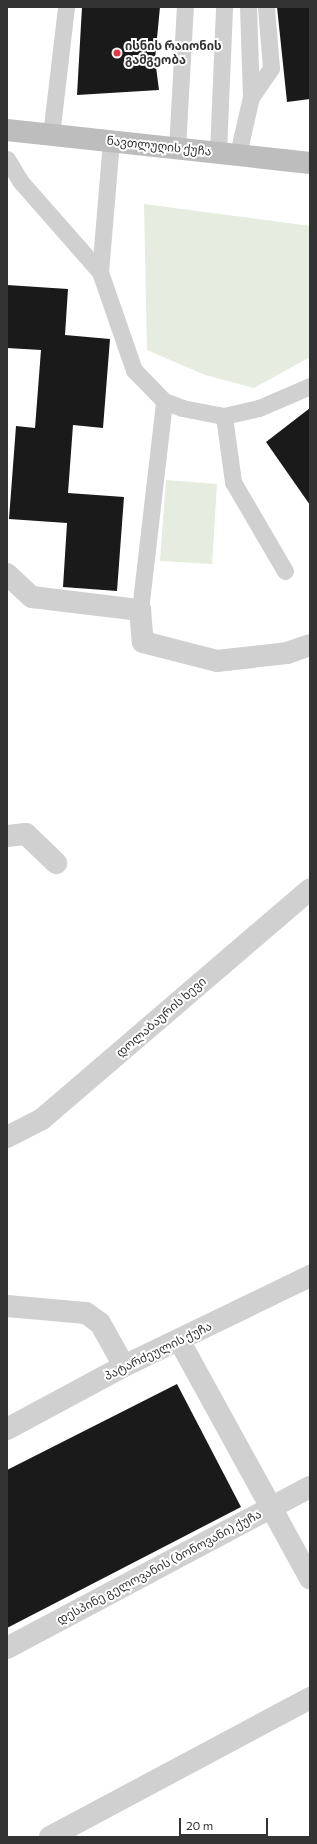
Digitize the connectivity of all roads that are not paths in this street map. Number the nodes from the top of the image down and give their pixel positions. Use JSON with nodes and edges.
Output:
{"nodes":[{"id":1,"x":66,"y":7,"type":"edge"},
{"id":2,"x":185,"y":7,"type":"edge"},
{"id":3,"x":224,"y":7,"type":"edge"},
{"id":4,"x":248,"y":7,"type":"edge"},
{"id":5,"x":266,"y":7,"type":"edge"},
{"id":6,"x":251,"y":97,"type":"junction"},
{"id":7,"x":7,"y":130,"type":"edge"},
{"id":8,"x":51,"y":135,"type":"junction"},
{"id":9,"x":111,"y":141,"type":"junction"},
{"id":10,"x":177,"y":148,"type":"junction"},
{"id":11,"x":228,"y":153,"type":"junction"},
{"id":12,"x":7,"y":159,"type":"edge"},
{"id":13,"x":310,"y":163,"type":"edge"},
{"id":14,"x":100,"y":272,"type":"junction"},
{"id":15,"x":310,"y":386,"type":"edge"},
{"id":16,"x":164,"y":401,"type":"junction"},
{"id":17,"x":224,"y":416,"type":"junction"},
{"id":18,"x":285,"y":571,"type":"dead end"},
{"id":19,"x":7,"y":574,"type":"edge"},
{"id":20,"x":140,"y":610,"type":"junction"},
{"id":21,"x":310,"y":645,"type":"edge"},
{"id":22,"x":7,"y":836,"type":"edge"},
{"id":23,"x":56,"y":863,"type":"dead end"},
{"id":24,"x":310,"y":889,"type":"edge"},
{"id":25,"x":7,"y":1137,"type":"edge"},
{"id":26,"x":310,"y":1276,"type":"edge"},
{"id":27,"x":7,"y":1306,"type":"edge"},
{"id":28,"x":179,"y":1340,"type":"junction"},
{"id":29,"x":124,"y":1366,"type":"junction"},
{"id":30,"x":7,"y":1429,"type":"edge"},
{"id":31,"x":310,"y":1487,"type":"edge"},
{"id":32,"x":271,"y":1508,"type":"junction"},
{"id":33,"x":310,"y":1578,"type":"edge"},
{"id":34,"x":7,"y":1648,"type":"edge"},
{"id":35,"x":310,"y":1698,"type":"edge"},
{"id":36,"x":50,"y":1837,"type":"edge"}],
"edges":[{"from":1,"to":8,"type":"lane"},
{"from":2,"to":10,"type":"lane"},
{"from":3,"to":11,"type":"lane"},
{"from":4,"to":6,"type":"lane"},
{"from":5,"to":6,"type":"lane"},
{"from":6,"to":11,"type":"lane"},
{"from":7,"to":8,"type":"main road","name":"ნავთლუღის ქუჩა"},
{"from":8,"to":9,"type":"main road","name":"ნავთლუღის ქუჩა"},
{"from":9,"to":10,"type":"main road","name":"ნავთლუღის ქუჩა"},
{"from":9,"to":14,"type":"lane"},
{"from":10,"to":11,"type":"main road","name":"ნავთლუღის ქუჩა"},
{"from":11,"to":13,"type":"main road","name":"ნავთლუღის ქუჩა"},
{"from":12,"to":14,"type":"lane"},
{"from":14,"to":16,"type":"lane"},
{"from":15,"to":17,"type":"lane"},
{"from":16,"to":17,"type":"lane"},
{"from":16,"to":20,"type":"lane"},
{"from":17,"to":18,"type":"lane"},
{"from":19,"to":20,"type":"street"},
{"from":20,"to":21,"type":"street"},
{"from":22,"to":23,"type":"street"},
{"from":24,"to":25,"type":"street","name":"დოლაბაურის ხევი"},
{"from":26,"to":28,"type":"street","name":"პატარძეულის ქუჩა"},
{"from":27,"to":29,"type":"street"},
{"from":28,"to":29,"type":"street","name":"პატარძეულის ქუჩა"},
{"from":28,"to":32,"type":"street"},
{"from":29,"to":30,"type":"street","name":"პატარძეულის ქუჩა"},
{"from":31,"to":32,"type":"street","name":"დესპინე გელოვანის (ბონოვანი) ქუჩა"},
{"from":32,"to":33,"type":"street"},
{"from":32,"to":34,"type":"street","name":"დესპინე გელოვანის (ბონოვანი) ქუჩა"},
{"from":35,"to":36,"type":"street"}]}
